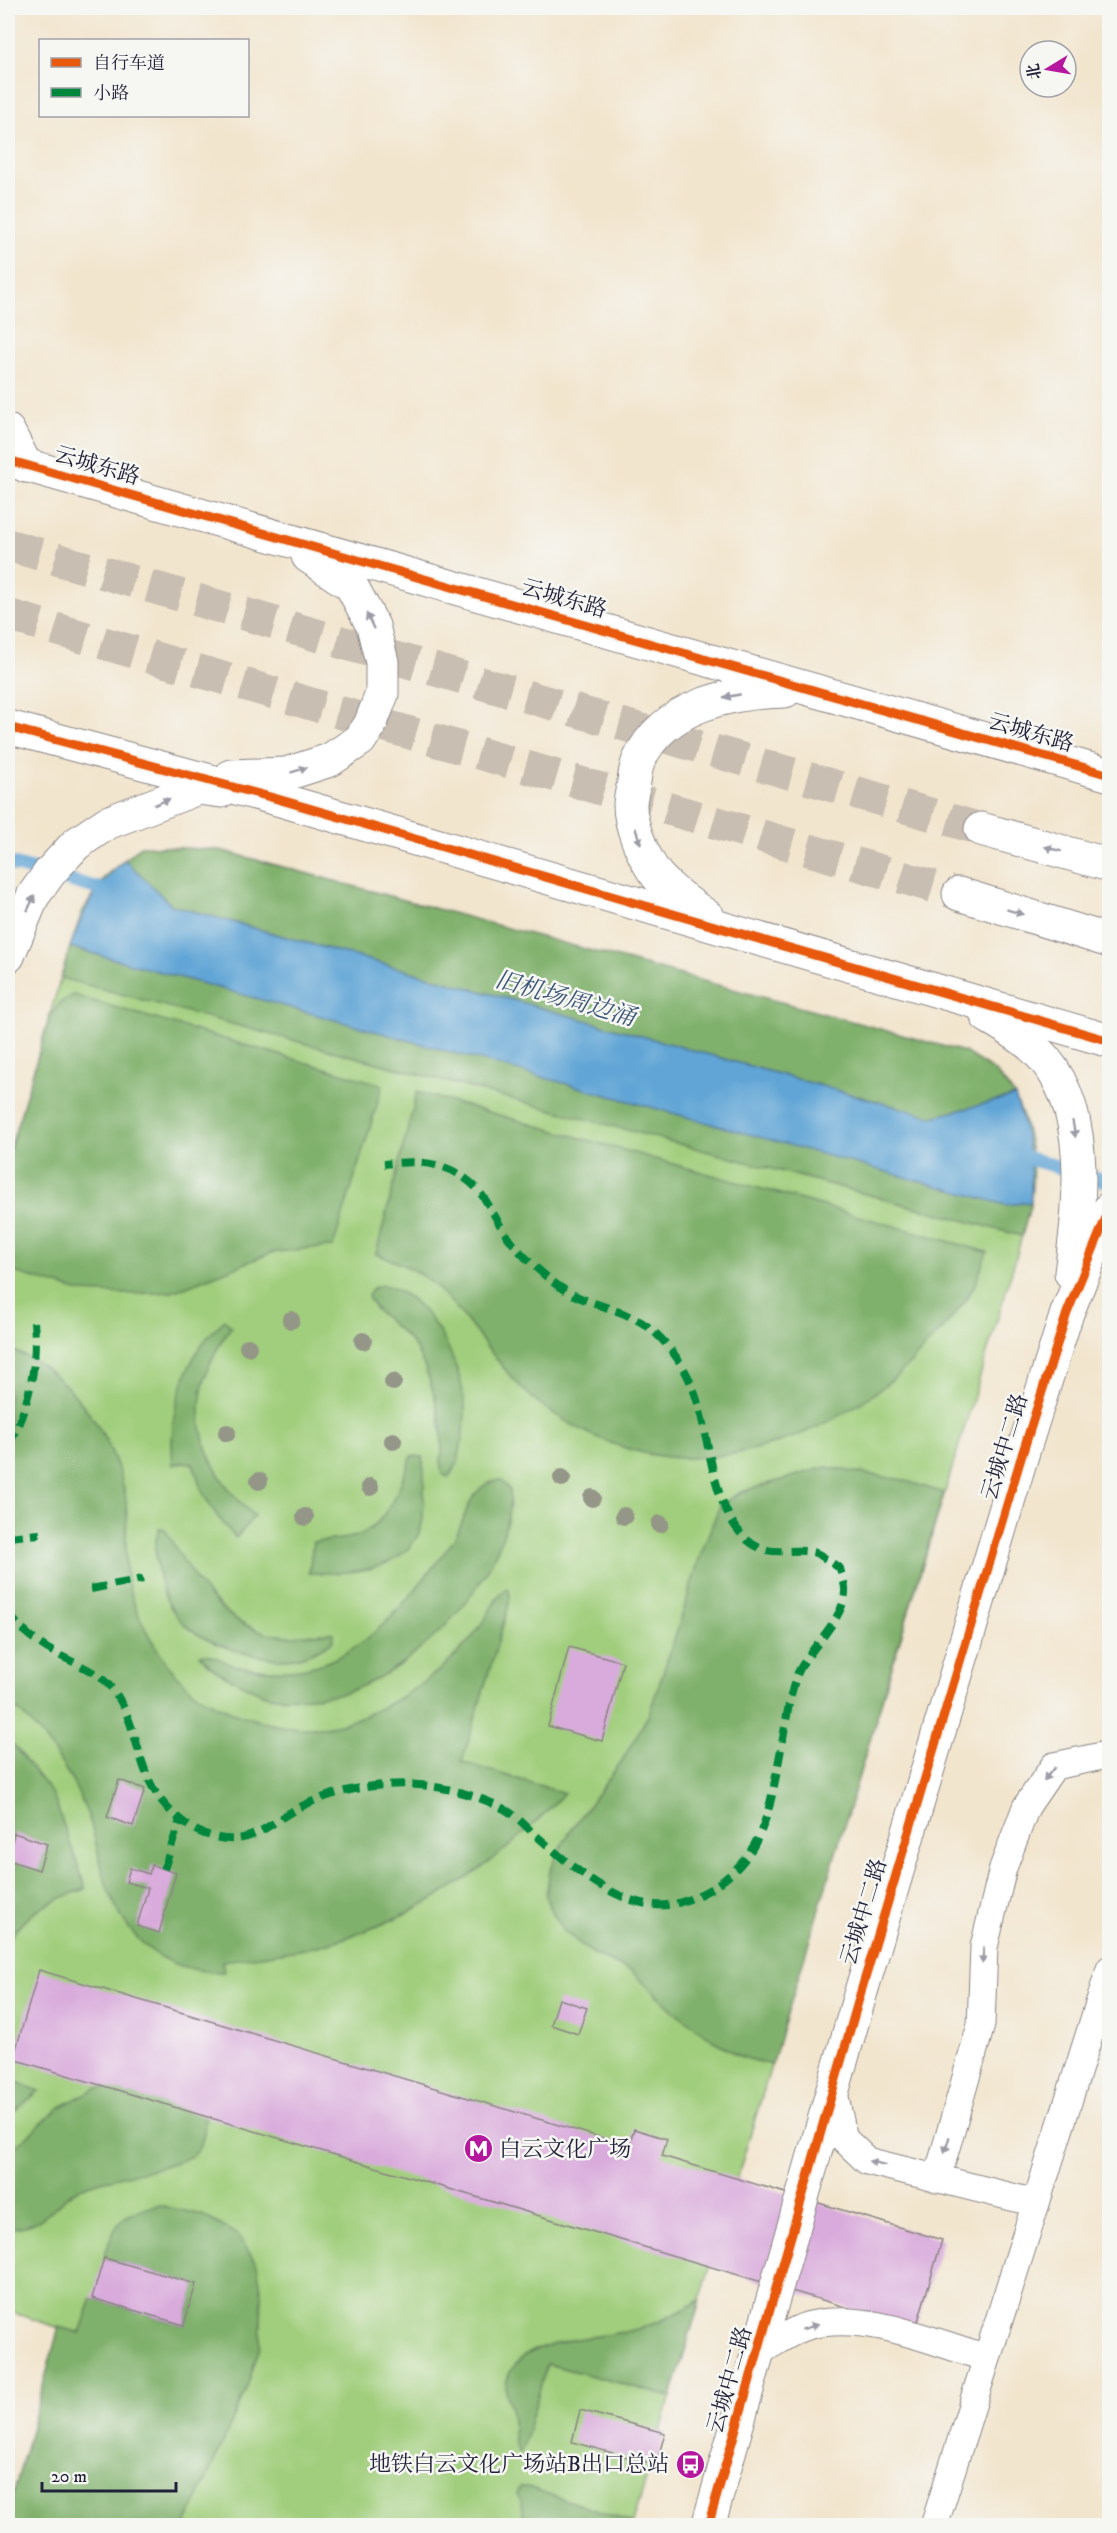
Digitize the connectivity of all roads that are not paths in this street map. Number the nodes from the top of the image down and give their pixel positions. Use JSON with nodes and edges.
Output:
{"nodes":[{"id":1,"x":8,"y":432,"type":"edge"},
{"id":2,"x":17,"y":463,"type":"edge"},
{"id":3,"x":277,"y":537,"type":"junction"},
{"id":4,"x":811,"y":690,"type":"junction"},
{"id":5,"x":8,"y":727,"type":"edge"},
{"id":6,"x":178,"y":772,"type":"junction"},
{"id":7,"x":1110,"y":775,"type":"edge"},
{"id":8,"x":274,"y":798,"type":"junction"},
{"id":9,"x":981,"y":829,"type":"tunnel mouth"},
{"id":10,"x":1110,"y":865,"type":"edge"},
{"id":11,"x":959,"y":894,"type":"tunnel mouth"},
{"id":12,"x":724,"y":929,"type":"junction"},
{"id":13,"x":1110,"y":941,"type":"edge"},
{"id":14,"x":8,"y":956,"type":"edge"},
{"id":15,"x":955,"y":996,"type":"junction"},
{"id":16,"x":1110,"y":1041,"type":"edge"},
{"id":17,"x":1110,"y":1208,"type":"edge"},
{"id":18,"x":1066,"y":1313,"type":"junction"},
{"id":19,"x":1102,"y":1756,"type":"dead end"},
{"id":20,"x":1110,"y":1969,"type":"edge"},
{"id":21,"x":833,"y":2088,"type":"junction"},
{"id":22,"x":938,"y":2179,"type":"junction"},
{"id":23,"x":1036,"y":2203,"type":"junction"},
{"id":24,"x":758,"y":2352,"type":"junction"},
{"id":25,"x":987,"y":2358,"type":"junction"},
{"id":26,"x":708,"y":2526,"type":"edge"},
{"id":27,"x":934,"y":2526,"type":"edge"}],
"edges":[{"from":1,"to":2,"type":"street"},
{"from":2,"to":3,"type":"street","name":"云城东路"},
{"from":3,"to":4,"type":"street","name":"云城东路"},
{"from":6,"to":3,"type":"street","one_way":true},
{"from":4,"to":7,"type":"street","name":"云城东路"},
{"from":4,"to":12,"type":"street","one_way":true},
{"from":5,"to":6,"type":"street"},
{"from":6,"to":8,"type":"street"},
{"from":8,"to":12,"type":"street"},
{"from":14,"to":8,"type":"street","one_way":true},
{"from":10,"to":9,"type":"street","one_way":true},
{"from":11,"to":13,"type":"street","one_way":true},
{"from":12,"to":15,"type":"street"},
{"from":15,"to":16,"type":"street"},
{"from":15,"to":18,"type":"street","one_way":true},
{"from":17,"to":18,"type":"street"},
{"from":18,"to":21,"type":"street","name":"云城中二路"},
{"from":19,"to":22,"type":"lane","one_way":true},
{"from":20,"to":23,"type":"lane"},
{"from":22,"to":21,"type":"lane","one_way":true},
{"from":21,"to":24,"type":"street","name":"云城中二路"},
{"from":22,"to":23,"type":"lane"},
{"from":23,"to":25,"type":"lane"},
{"from":24,"to":25,"type":"lane","one_way":true},
{"from":24,"to":26,"type":"street","name":"云城中二路"},
{"from":25,"to":27,"type":"lane"}]}
